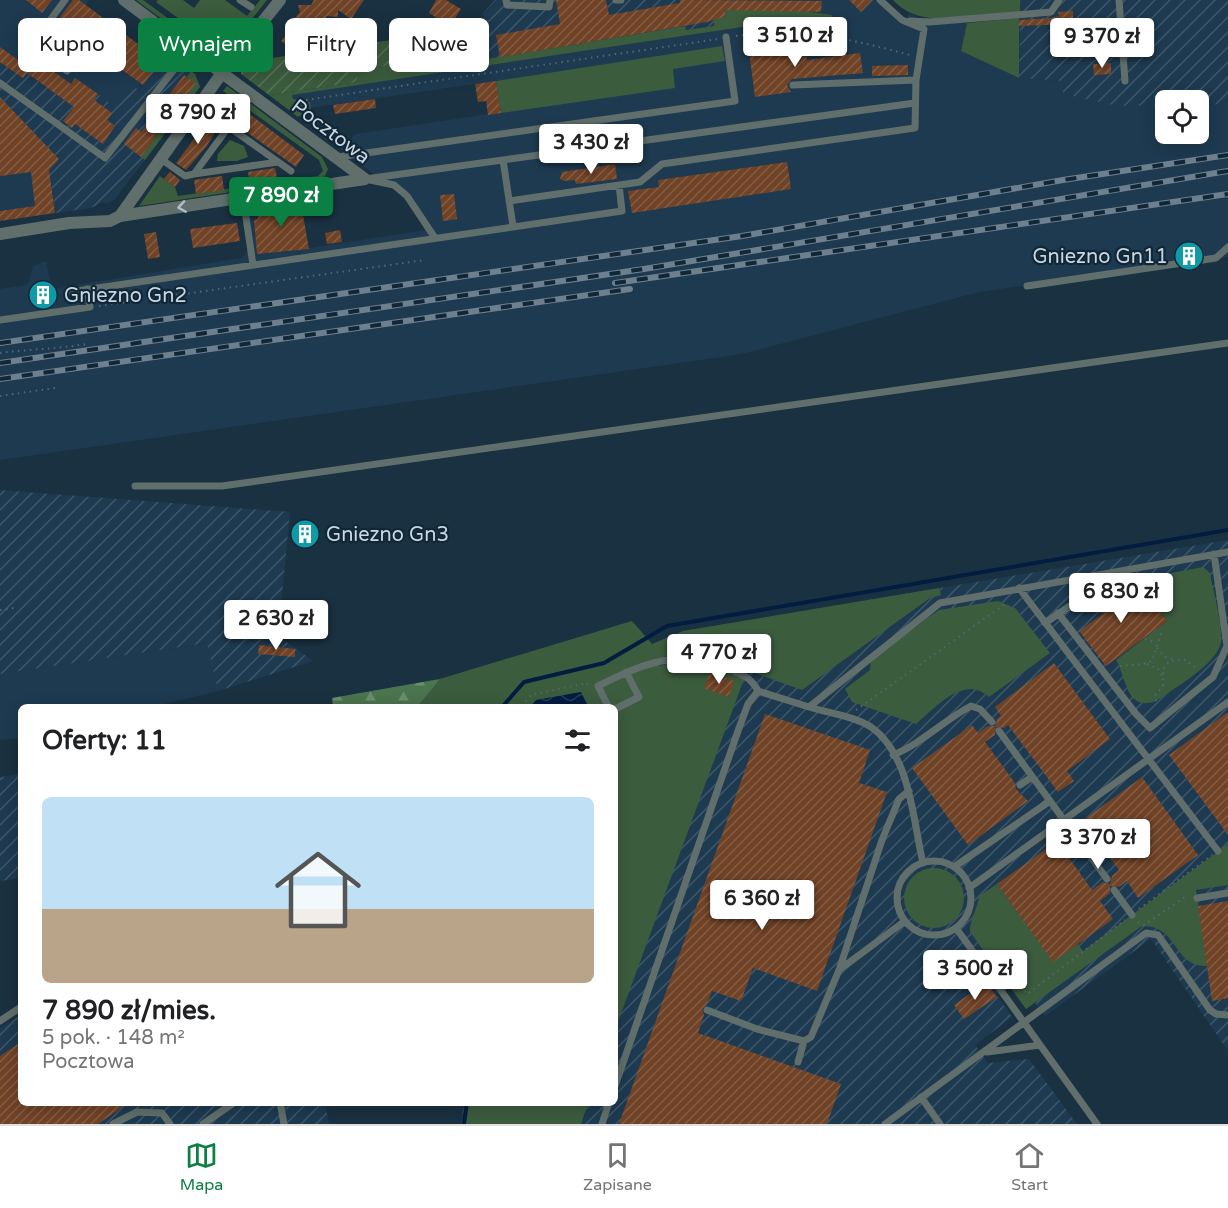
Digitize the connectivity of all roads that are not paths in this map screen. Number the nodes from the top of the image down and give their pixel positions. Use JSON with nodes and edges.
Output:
{"nodes":[{"id":1,"x":65,"y":0,"type":"edge"},
{"id":2,"x":124,"y":0,"type":"edge"},
{"id":3,"x":240,"y":0,"type":"edge"},
{"id":4,"x":280,"y":0,"type":"edge"},
{"id":5,"x":506,"y":0,"type":"edge"},
{"id":6,"x":550,"y":0,"type":"edge"},
{"id":7,"x":880,"y":0,"type":"edge"},
{"id":8,"x":1059,"y":0,"type":"edge"},
{"id":9,"x":1119,"y":0,"type":"edge"},
{"id":10,"x":251,"y":7,"type":"dead end"},
{"id":11,"x":51,"y":18,"type":"edge"},
{"id":12,"x":148,"y":18,"type":"edge"},
{"id":13,"x":902,"y":20,"type":"junction"},
{"id":14,"x":46,"y":25,"type":"joint"},
{"id":15,"x":726,"y":38,"type":"road end"},
{"id":16,"x":172,"y":72,"type":"edge"},
{"id":17,"x":222,"y":73,"type":"junction"},
{"id":18,"x":916,"y":80,"type":"junction"},
{"id":19,"x":1125,"y":81,"type":"dead end"},
{"id":20,"x":0,"y":83,"type":"edge"},
{"id":21,"x":793,"y":85,"type":"dead end"},
{"id":22,"x":208,"y":93,"type":"junction"},
{"id":23,"x":252,"y":95,"type":"junction"},
{"id":24,"x":915,"y":103,"type":"junction"},
{"id":25,"x":229,"y":127,"type":"junction"},
{"id":26,"x":336,"y":158,"type":"junction"},
{"id":27,"x":161,"y":159,"type":"junction"},
{"id":28,"x":503,"y":160,"type":"junction"},
{"id":29,"x":278,"y":162,"type":"junction"},
{"id":30,"x":291,"y":171,"type":"dead end"},
{"id":31,"x":194,"y":174,"type":"junction"},
{"id":32,"x":364,"y":179,"type":"junction"},
{"id":33,"x":619,"y":185,"type":"junction"},
{"id":34,"x":243,"y":197,"type":"junction"},
{"id":35,"x":509,"y":201,"type":"junction"},
{"id":36,"x":120,"y":216,"type":"junction"},
{"id":37,"x":513,"y":226,"type":"junction"},
{"id":38,"x":0,"y":234,"type":"edge"},
{"id":39,"x":435,"y":238,"type":"junction"},
{"id":40,"x":1228,"y":247,"type":"edge"},
{"id":41,"x":253,"y":265,"type":"junction"},
{"id":42,"x":1027,"y":286,"type":"dead end"},
{"id":43,"x":87,"y":289,"type":"junction"},
{"id":44,"x":70,"y":292,"type":"dead end"},
{"id":45,"x":0,"y":320,"type":"edge"},
{"id":46,"x":1228,"y":343,"type":"edge"},
{"id":47,"x":135,"y":486,"type":"dead end"},
{"id":48,"x":1228,"y":552,"type":"edge"},
{"id":49,"x":1214,"y":554,"type":"junction"},
{"id":50,"x":1122,"y":570,"type":"junction"},
{"id":51,"x":1019,"y":588,"type":"junction"},
{"id":52,"x":1058,"y":613,"type":"junction"},
{"id":53,"x":1045,"y":623,"type":"junction"},
{"id":54,"x":1228,"y":649,"type":"edge"},
{"id":55,"x":626,"y":672,"type":"junction"},
{"id":56,"x":759,"y":691,"type":"junction"},
{"id":57,"x":1228,"y":702,"type":"edge"},
{"id":58,"x":607,"y":704,"type":"edge"},
{"id":59,"x":809,"y":707,"type":"junction"},
{"id":60,"x":618,"y":708,"type":"edge"},
{"id":61,"x":992,"y":723,"type":"dead end"},
{"id":62,"x":999,"y":731,"type":"dead end"},
{"id":63,"x":892,"y":755,"type":"junction"},
{"id":64,"x":1148,"y":758,"type":"junction"},
{"id":65,"x":1032,"y":777,"type":"junction"},
{"id":66,"x":1020,"y":785,"type":"dead end"},
{"id":67,"x":909,"y":791,"type":"junction"},
{"id":68,"x":1050,"y":801,"type":"junction"},
{"id":69,"x":1064,"y":820,"type":"junction"},
{"id":70,"x":1218,"y":851,"type":"road end"},
{"id":71,"x":922,"y":863,"type":"junction"},
{"id":72,"x":954,"y":867,"type":"junction"},
{"id":73,"x":1107,"y":879,"type":"dead end"},
{"id":74,"x":969,"y":888,"type":"junction"},
{"id":75,"x":1114,"y":890,"type":"dead end"},
{"id":76,"x":1228,"y":893,"type":"edge"},
{"id":77,"x":1196,"y":894,"type":"road end"},
{"id":78,"x":1132,"y":915,"type":"road end"},
{"id":79,"x":905,"y":921,"type":"junction"},
{"id":80,"x":956,"y":928,"type":"junction"},
{"id":81,"x":839,"y":970,"type":"junction"},
{"id":82,"x":18,"y":1009,"type":"edge"},
{"id":83,"x":707,"y":1010,"type":"dead end"},
{"id":84,"x":1228,"y":1015,"type":"edge"},
{"id":85,"x":0,"y":1021,"type":"edge"},
{"id":86,"x":1024,"y":1023,"type":"junction"},
{"id":87,"x":804,"y":1041,"type":"junction"},
{"id":88,"x":1040,"y":1045,"type":"junction"},
{"id":89,"x":984,"y":1052,"type":"junction"},
{"id":90,"x":798,"y":1062,"type":"dead end"},
{"id":91,"x":618,"y":1077,"type":"edge"},
{"id":92,"x":921,"y":1097,"type":"junction"},
{"id":93,"x":229,"y":1106,"type":"edge"},
{"id":94,"x":281,"y":1106,"type":"edge"},
{"id":95,"x":608,"y":1106,"type":"edge"},
{"id":96,"x":113,"y":1124,"type":"edge"},
{"id":97,"x":170,"y":1124,"type":"edge"},
{"id":98,"x":203,"y":1124,"type":"edge"},
{"id":99,"x":284,"y":1124,"type":"edge"},
{"id":100,"x":602,"y":1124,"type":"edge"},
{"id":101,"x":885,"y":1124,"type":"edge"},
{"id":102,"x":940,"y":1124,"type":"edge"},
{"id":103,"x":1097,"y":1124,"type":"edge"}],
"edges":[{"from":1,"to":11,"type":"lane"},
{"from":2,"to":12,"type":"street","name":"Pocztowa"},
{"from":3,"to":10,"type":"lane"},
{"from":4,"to":17,"type":"street"},
{"from":5,"to":6,"type":"lane"},
{"from":7,"to":13,"type":"lane"},
{"from":8,"to":13,"type":"lane"},
{"from":9,"to":19,"type":"lane"},
{"from":13,"to":18,"type":"lane"},
{"from":14,"to":14,"type":"lane"},
{"from":15,"to":26,"type":"lane"},
{"from":16,"to":20,"type":"lane"},
{"from":17,"to":22,"type":"street"},
{"from":17,"to":23,"type":"street","name":"Pocztowa"},
{"from":18,"to":21,"type":"lane"},
{"from":18,"to":24,"type":"lane"},
{"from":22,"to":25,"type":"lane"},
{"from":22,"to":27,"type":"street"},
{"from":23,"to":25,"type":"lane"},
{"from":23,"to":26,"type":"street","name":"Pocztowa"},
{"from":24,"to":28,"type":"lane"},
{"from":24,"to":33,"type":"lane"},
{"from":25,"to":29,"type":"lane"},
{"from":25,"to":31,"type":"lane"},
{"from":26,"to":32,"type":"street","name":"Pocztowa"},
{"from":27,"to":31,"type":"lane"},
{"from":27,"to":36,"type":"street"},
{"from":28,"to":32,"type":"lane"},
{"from":28,"to":35,"type":"lane"},
{"from":29,"to":30,"type":"lane"},
{"from":29,"to":31,"type":"lane"},
{"from":32,"to":34,"type":"street","name":"Pocztowa"},
{"from":32,"to":39,"type":"lane"},
{"from":33,"to":35,"type":"lane"},
{"from":33,"to":37,"type":"lane"},
{"from":34,"to":36,"type":"street","name":"Pocztowa","one_way":true},
{"from":34,"to":41,"type":"lane"},
{"from":35,"to":37,"type":"lane"},
{"from":36,"to":38,"type":"street","name":"Pocztowa"},
{"from":37,"to":39,"type":"lane"},
{"from":39,"to":41,"type":"lane"},
{"from":40,"to":42,"type":"lane"},
{"from":41,"to":43,"type":"lane"},
{"from":43,"to":44,"type":"lane"},
{"from":43,"to":45,"type":"lane"},
{"from":46,"to":47,"type":"lane"},
{"from":48,"to":49,"type":"lane"},
{"from":49,"to":50,"type":"lane"},
{"from":49,"to":54,"type":"lane"},
{"from":50,"to":51,"type":"lane"},
{"from":50,"to":52,"type":"lane"},
{"from":51,"to":53,"type":"lane"},
{"from":51,"to":59,"type":"lane"},
{"from":52,"to":53,"type":"lane"},
{"from":52,"to":54,"type":"lane"},
{"from":53,"to":64,"type":"lane"},
{"from":55,"to":56,"type":"lane"},
{"from":55,"to":58,"type":"lane"},
{"from":55,"to":60,"type":"lane"},
{"from":56,"to":59,"type":"lane"},
{"from":56,"to":91,"type":"lane"},
{"from":57,"to":64,"type":"lane"},
{"from":59,"to":63,"type":"lane"},
{"from":61,"to":63,"type":"lane"},
{"from":62,"to":65,"type":"lane"},
{"from":63,"to":67,"type":"lane"},
{"from":64,"to":69,"type":"lane"},
{"from":64,"to":70,"type":"lane"},
{"from":65,"to":66,"type":"lane"},
{"from":65,"to":68,"type":"lane"},
{"from":67,"to":71,"type":"lane"},
{"from":67,"to":81,"type":"lane"},
{"from":68,"to":69,"type":"lane"},
{"from":68,"to":72,"type":"lane"},
{"from":69,"to":73,"type":"lane"},
{"from":69,"to":74,"type":"lane"},
{"from":71,"to":72,"type":"lane"},
{"from":71,"to":79,"type":"lane"},
{"from":72,"to":74,"type":"lane"},
{"from":74,"to":80,"type":"lane"},
{"from":75,"to":78,"type":"lane"},
{"from":76,"to":77,"type":"lane"},
{"from":79,"to":80,"type":"lane"},
{"from":79,"to":81,"type":"lane"},
{"from":80,"to":86,"type":"lane"},
{"from":81,"to":87,"type":"lane"},
{"from":82,"to":85,"type":"lane"},
{"from":83,"to":87,"type":"lane"},
{"from":84,"to":86,"type":"lane"},
{"from":86,"to":88,"type":"lane"},
{"from":86,"to":89,"type":"lane"},
{"from":87,"to":90,"type":"lane"},
{"from":88,"to":89,"type":"lane"},
{"from":88,"to":103,"type":"lane"},
{"from":89,"to":92,"type":"lane"},
{"from":92,"to":101,"type":"lane"},
{"from":92,"to":102,"type":"lane"},
{"from":93,"to":98,"type":"lane"},
{"from":94,"to":99,"type":"lane"},
{"from":95,"to":100,"type":"lane"},
{"from":96,"to":97,"type":"lane"}]}
